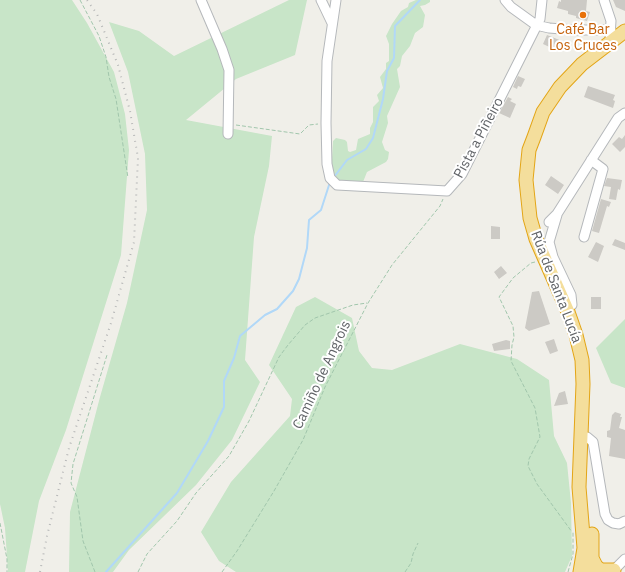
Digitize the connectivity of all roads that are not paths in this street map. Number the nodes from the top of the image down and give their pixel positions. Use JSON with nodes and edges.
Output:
{"nodes":[{"id":1,"x":200,"y":0,"type":"edge"},
{"id":2,"x":321,"y":0,"type":"edge"},
{"id":3,"x":336,"y":0,"type":"edge"},
{"id":4,"x":505,"y":0,"type":"edge"},
{"id":5,"x":542,"y":0,"type":"edge"},
{"id":6,"x":604,"y":0,"type":"edge"},
{"id":7,"x":332,"y":23,"type":"junction"},
{"id":8,"x":536,"y":25,"type":"junction"},
{"id":9,"x":625,"y":31,"type":"edge"},
{"id":10,"x":610,"y":37,"type":"junction"},
{"id":11,"x":625,"y":38,"type":"edge"},
{"id":12,"x":625,"y":113,"type":"edge"},
{"id":13,"x":229,"y":129,"type":"road end"},
{"id":14,"x":591,"y":160,"type":"junction"},
{"id":15,"x":557,"y":214,"type":"junction"},
{"id":16,"x":549,"y":222,"type":"dead end"},
{"id":17,"x":584,"y":237,"type":"dead end"},
{"id":18,"x":572,"y":305,"type":"junction"},
{"id":19,"x":584,"y":437,"type":"junction"},
{"id":20,"x":625,"y":521,"type":"edge"},
{"id":21,"x":592,"y":558,"type":"junction"},
{"id":22,"x":625,"y":559,"type":"edge"},
{"id":23,"x":613,"y":571,"type":"edge"},
{"id":24,"x":580,"y":572,"type":"edge"},
{"id":25,"x":590,"y":572,"type":"edge"}],
"edges":[{"from":1,"to":13,"type":"street"},
{"from":2,"to":7,"type":"street"},
{"from":3,"to":7,"type":"street"},
{"from":4,"to":8,"type":"street"},
{"from":5,"to":8,"type":"street","name":"Pista a Piñeiro"},
{"from":6,"to":10,"type":"street"},
{"from":7,"to":8,"type":"street","name":"Pista a Piñeiro"},
{"from":8,"to":10,"type":"street"},
{"from":9,"to":10,"type":"highway","name":"Rúa de Santa Lucía"},
{"from":10,"to":19,"type":"highway","name":"Rúa de Santa Lucía"},
{"from":11,"to":18,"type":"highway","name":"Rúa de Santa Lucía"},
{"from":12,"to":14,"type":"street"},
{"from":14,"to":15,"type":"street"},
{"from":14,"to":17,"type":"street"},
{"from":15,"to":16,"type":"street"},
{"from":15,"to":18,"type":"street"},
{"from":18,"to":19,"type":"highway","name":"Rúa de Santa Lucía"},
{"from":19,"to":20,"type":"street"},
{"from":19,"to":21,"type":"highway"},
{"from":19,"to":24,"type":"highway"},
{"from":21,"to":23,"type":"highway"},
{"from":21,"to":25,"type":"highway"},
{"from":22,"to":23,"type":"street"}]}
